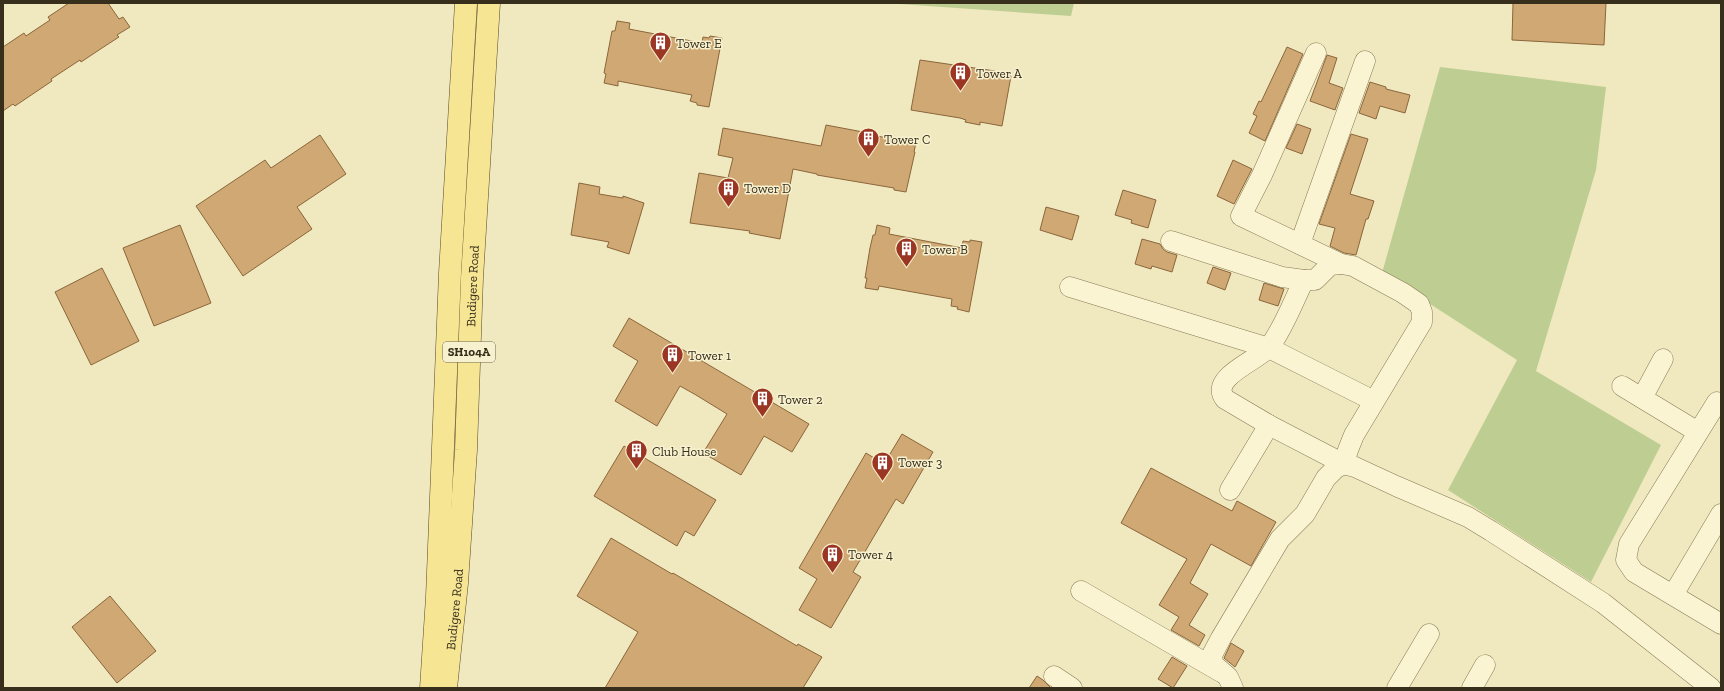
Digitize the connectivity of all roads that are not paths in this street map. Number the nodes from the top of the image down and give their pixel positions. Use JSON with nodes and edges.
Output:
{"nodes":[{"id":1,"x":466,"y":3,"type":"edge"},
{"id":2,"x":489,"y":3,"type":"edge"},
{"id":3,"x":1316,"y":53,"type":"dead end"},
{"id":4,"x":1365,"y":62,"type":"dead end"},
{"id":5,"x":1171,"y":241,"type":"dead end"},
{"id":6,"x":1300,"y":244,"type":"junction"},
{"id":7,"x":1341,"y":264,"type":"junction"},
{"id":8,"x":1304,"y":280,"type":"junction"},
{"id":9,"x":1070,"y":287,"type":"dead end"},
{"id":10,"x":1269,"y":348,"type":"junction"},
{"id":11,"x":1663,"y":359,"type":"dead end"},
{"id":12,"x":1622,"y":386,"type":"dead end"},
{"id":13,"x":1642,"y":398,"type":"junction"},
{"id":14,"x":1374,"y":401,"type":"junction"},
{"id":15,"x":1717,"y":402,"type":"dead end"},
{"id":16,"x":1269,"y":425,"type":"junction"},
{"id":17,"x":1698,"y":432,"type":"junction"},
{"id":18,"x":1344,"y":464,"type":"junction"},
{"id":19,"x":1230,"y":490,"type":"dead end"},
{"id":20,"x":1721,"y":514,"type":"edge"},
{"id":21,"x":1081,"y":592,"type":"dead end"},
{"id":22,"x":1673,"y":595,"type":"junction"},
{"id":23,"x":1721,"y":624,"type":"edge"},
{"id":24,"x":1429,"y":634,"type":"dead end"},
{"id":25,"x":1485,"y":665,"type":"dead end"},
{"id":26,"x":1221,"y":672,"type":"junction"},
{"id":27,"x":1054,"y":676,"type":"dead end"},
{"id":28,"x":431,"y":688,"type":"edge"},
{"id":29,"x":446,"y":688,"type":"edge"},
{"id":30,"x":1072,"y":688,"type":"edge"},
{"id":31,"x":1233,"y":688,"type":"edge"},
{"id":32,"x":1396,"y":688,"type":"edge"},
{"id":33,"x":1472,"y":688,"type":"edge"},
{"id":34,"x":1711,"y":688,"type":"edge"}],
"edges":[{"from":1,"to":28,"type":"main road","name":"Budigere Road","number":"SH104A"},
{"from":2,"to":29,"type":"main road","name":"Budigere Road","number":"SH104A"},
{"from":3,"to":6,"type":"street"},
{"from":4,"to":6,"type":"street"},
{"from":5,"to":8,"type":"street"},
{"from":6,"to":7,"type":"street"},
{"from":7,"to":8,"type":"street"},
{"from":7,"to":14,"type":"street"},
{"from":8,"to":10,"type":"street"},
{"from":9,"to":10,"type":"street"},
{"from":10,"to":14,"type":"street"},
{"from":10,"to":16,"type":"street"},
{"from":11,"to":13,"type":"street"},
{"from":12,"to":13,"type":"street"},
{"from":13,"to":17,"type":"street"},
{"from":14,"to":18,"type":"street"},
{"from":15,"to":17,"type":"street"},
{"from":16,"to":18,"type":"street"},
{"from":16,"to":19,"type":"street"},
{"from":17,"to":22,"type":"street"},
{"from":18,"to":26,"type":"street"},
{"from":18,"to":34,"type":"street"},
{"from":20,"to":22,"type":"street"},
{"from":21,"to":26,"type":"street"},
{"from":22,"to":23,"type":"street"},
{"from":24,"to":32,"type":"street"},
{"from":25,"to":33,"type":"street"},
{"from":26,"to":31,"type":"street"},
{"from":27,"to":30,"type":"street"}]}
